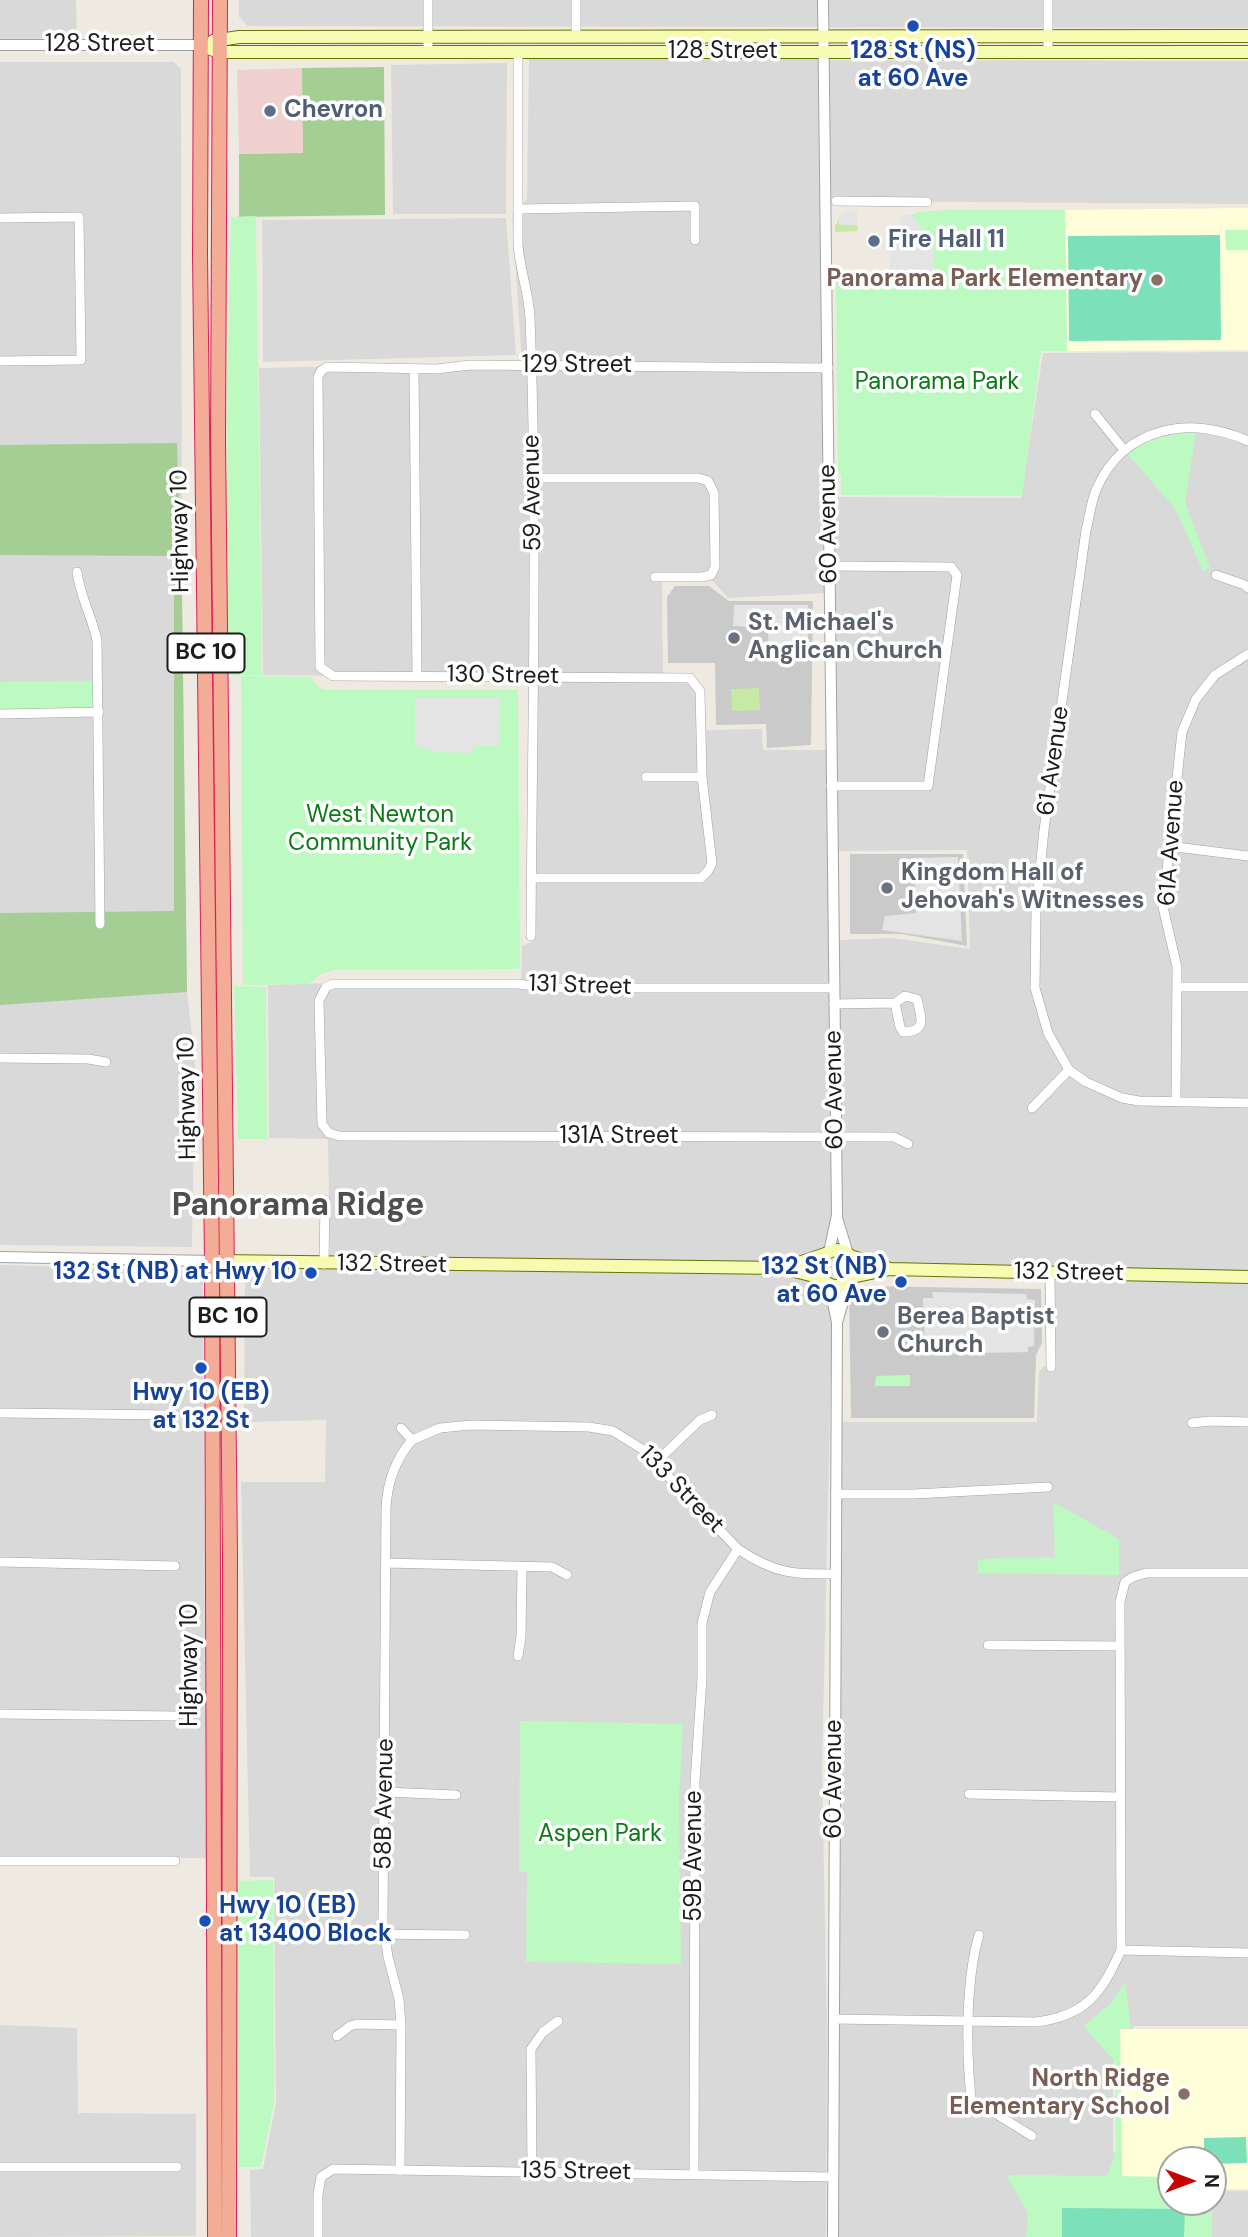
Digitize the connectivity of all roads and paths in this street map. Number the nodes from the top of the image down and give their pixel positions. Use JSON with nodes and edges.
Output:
{"nodes":[{"id":1,"x":201,"y":0,"type":"edge"},
{"id":2,"x":220,"y":0,"type":"edge"},
{"id":3,"x":428,"y":0,"type":"edge"},
{"id":4,"x":576,"y":0,"type":"edge"},
{"id":5,"x":822,"y":0,"type":"edge"},
{"id":6,"x":1048,"y":0,"type":"edge"},
{"id":7,"x":576,"y":36,"type":"junction"},
{"id":8,"x":823,"y":36,"type":"junction"},
{"id":9,"x":1048,"y":36,"type":"junction"},
{"id":10,"x":1248,"y":36,"type":"edge"},
{"id":11,"x":428,"y":37,"type":"junction"},
{"id":12,"x":0,"y":45,"type":"edge"},
{"id":13,"x":199,"y":45,"type":"junction"},
{"id":14,"x":219,"y":46,"type":"junction"},
{"id":15,"x":428,"y":52,"type":"junction"},
{"id":16,"x":517,"y":52,"type":"junction"},
{"id":17,"x":823,"y":52,"type":"junction"},
{"id":18,"x":1048,"y":52,"type":"junction"},
{"id":19,"x":1248,"y":52,"type":"edge"},
{"id":20,"x":836,"y":201,"type":"dead end"},
{"id":21,"x":927,"y":202,"type":"dead end"},
{"id":22,"x":519,"y":209,"type":"junction"},
{"id":23,"x":0,"y":218,"type":"edge"},
{"id":24,"x":695,"y":240,"type":"dead end"},
{"id":25,"x":0,"y":361,"type":"edge"},
{"id":26,"x":531,"y":365,"type":"junction"},
{"id":27,"x":828,"y":368,"type":"junction"},
{"id":28,"x":414,"y":369,"type":"junction"},
{"id":29,"x":1095,"y":414,"type":"dead end"},
{"id":30,"x":1248,"y":441,"type":"edge"},
{"id":31,"x":1124,"y":450,"type":"junction"},
{"id":32,"x":533,"y":478,"type":"junction"},
{"id":33,"x":830,"y":566,"type":"junction"},
{"id":34,"x":77,"y":572,"type":"dead end"},
{"id":35,"x":1216,"y":575,"type":"dead end"},
{"id":36,"x":655,"y":578,"type":"dead end"},
{"id":37,"x":1248,"y":588,"type":"edge"},
{"id":38,"x":1248,"y":654,"type":"edge"},
{"id":39,"x":320,"y":667,"type":"joint"},
{"id":40,"x":417,"y":676,"type":"junction"},
{"id":41,"x":535,"y":676,"type":"junction"},
{"id":42,"x":99,"y":712,"type":"junction"},
{"id":43,"x":0,"y":714,"type":"edge"},
{"id":44,"x":646,"y":777,"type":"dead end"},
{"id":45,"x":702,"y":777,"type":"junction"},
{"id":46,"x":831,"y":786,"type":"junction"},
{"id":47,"x":1168,"y":846,"type":"junction"},
{"id":48,"x":1248,"y":856,"type":"edge"},
{"id":49,"x":531,"y":878,"type":"junction"},
{"id":50,"x":100,"y":923,"type":"dead end"},
{"id":51,"x":531,"y":936,"type":"dead end"},
{"id":52,"x":1177,"y":987,"type":"junction"},
{"id":53,"x":834,"y":988,"type":"junction"},
{"id":54,"x":1248,"y":988,"type":"edge"},
{"id":55,"x":895,"y":1003,"type":"dead end"},
{"id":56,"x":834,"y":1004,"type":"junction"},
{"id":57,"x":0,"y":1058,"type":"edge"},
{"id":58,"x":106,"y":1062,"type":"dead end"},
{"id":59,"x":1069,"y":1070,"type":"junction"},
{"id":60,"x":1176,"y":1101,"type":"junction"},
{"id":61,"x":1248,"y":1103,"type":"edge"},
{"id":62,"x":1032,"y":1108,"type":"dead end"},
{"id":63,"x":328,"y":1133,"type":"joint"},
{"id":64,"x":835,"y":1137,"type":"junction"},
{"id":65,"x":908,"y":1144,"type":"dead end"},
{"id":66,"x":325,"y":1200,"type":"dead end"},
{"id":67,"x":837,"y":1215,"type":"junction"},
{"id":68,"x":827,"y":1253,"type":"junction"},
{"id":69,"x":849,"y":1255,"type":"junction"},
{"id":70,"x":0,"y":1257,"type":"edge"},
{"id":71,"x":220,"y":1261,"type":"junction"},
{"id":72,"x":324,"y":1264,"type":"junction"},
{"id":73,"x":783,"y":1268,"type":"junction"},
{"id":74,"x":890,"y":1269,"type":"junction"},
{"id":75,"x":1050,"y":1273,"type":"junction"},
{"id":76,"x":1248,"y":1277,"type":"edge"},
{"id":77,"x":850,"y":1279,"type":"junction"},
{"id":78,"x":825,"y":1281,"type":"junction"},
{"id":79,"x":837,"y":1322,"type":"junction"},
{"id":80,"x":1051,"y":1367,"type":"dead end"},
{"id":81,"x":0,"y":1413,"type":"edge"},
{"id":82,"x":175,"y":1415,"type":"dead end"},
{"id":83,"x":712,"y":1415,"type":"dead end"},
{"id":84,"x":1248,"y":1422,"type":"edge"},
{"id":85,"x":1192,"y":1423,"type":"dead end"},
{"id":86,"x":401,"y":1428,"type":"dead end"},
{"id":87,"x":412,"y":1440,"type":"junction"},
{"id":88,"x":655,"y":1463,"type":"junction"},
{"id":89,"x":1048,"y":1487,"type":"dead end"},
{"id":90,"x":836,"y":1494,"type":"junction"},
{"id":91,"x":738,"y":1549,"type":"junction"},
{"id":92,"x":0,"y":1562,"type":"edge"},
{"id":93,"x":386,"y":1563,"type":"junction"},
{"id":94,"x":175,"y":1566,"type":"dead end"},
{"id":95,"x":522,"y":1567,"type":"junction"},
{"id":96,"x":1248,"y":1573,"type":"edge"},
{"id":97,"x":836,"y":1574,"type":"junction"},
{"id":98,"x":567,"y":1575,"type":"dead end"},
{"id":99,"x":988,"y":1645,"type":"dead end"},
{"id":100,"x":1119,"y":1646,"type":"junction"},
{"id":101,"x":518,"y":1656,"type":"dead end"},
{"id":102,"x":0,"y":1714,"type":"edge"},
{"id":103,"x":175,"y":1716,"type":"dead end"},
{"id":104,"x":385,"y":1793,"type":"junction"},
{"id":105,"x":969,"y":1794,"type":"dead end"},
{"id":106,"x":456,"y":1795,"type":"dead end"},
{"id":107,"x":1119,"y":1797,"type":"junction"},
{"id":108,"x":0,"y":1861,"type":"edge"},
{"id":109,"x":175,"y":1861,"type":"dead end"},
{"id":110,"x":334,"y":1931,"type":"dead end"},
{"id":111,"x":384,"y":1935,"type":"junction"},
{"id":112,"x":465,"y":1935,"type":"dead end"},
{"id":113,"x":979,"y":1935,"type":"dead end"},
{"id":114,"x":1121,"y":1950,"type":"junction"},
{"id":115,"x":1248,"y":1953,"type":"edge"},
{"id":116,"x":834,"y":2019,"type":"junction"},
{"id":117,"x":558,"y":2021,"type":"dead end"},
{"id":118,"x":970,"y":2021,"type":"junction"},
{"id":119,"x":401,"y":2025,"type":"junction"},
{"id":120,"x":337,"y":2036,"type":"dead end"},
{"id":121,"x":1032,"y":2136,"type":"dead end"},
{"id":122,"x":0,"y":2167,"type":"edge"},
{"id":123,"x":177,"y":2167,"type":"dead end"},
{"id":124,"x":400,"y":2171,"type":"junction"},
{"id":125,"x":532,"y":2171,"type":"junction"},
{"id":126,"x":694,"y":2173,"type":"junction"},
{"id":127,"x":833,"y":2177,"type":"junction"},
{"id":128,"x":215,"y":2237,"type":"edge"},
{"id":129,"x":229,"y":2237,"type":"edge"},
{"id":130,"x":318,"y":2237,"type":"edge"},
{"id":131,"x":833,"y":2237,"type":"edge"}],
"edges":[{"from":1,"to":13,"type":"highway","name":"Highway 10","number":"BC 10"},
{"from":2,"to":14,"type":"highway","name":"Highway 10","number":"BC 10"},
{"from":3,"to":11,"type":"street"},
{"from":4,"to":7,"type":"street"},
{"from":5,"to":8,"type":"street","name":"60 Avenue"},
{"from":6,"to":9,"type":"street"},
{"from":7,"to":8,"type":"main road","name":"128 Street"},
{"from":7,"to":11,"type":"main road","name":"128 Street"},
{"from":8,"to":9,"type":"main road","name":"128 Street"},
{"from":8,"to":17,"type":"street","name":"60 Avenue"},
{"from":9,"to":10,"type":"main road","name":"128 Street"},
{"from":9,"to":18,"type":"street"},
{"from":11,"to":14,"type":"main road","name":"128 Street"},
{"from":11,"to":15,"type":"street"},
{"from":12,"to":13,"type":"street","name":"128 Street"},
{"from":13,"to":14,"type":"main road","name":"128 Street"},
{"from":13,"to":71,"type":"highway","name":"Highway 10","number":"BC 10"},
{"from":14,"to":15,"type":"main road","name":"128 Street"},
{"from":14,"to":71,"type":"highway","name":"Highway 10","number":"BC 10"},
{"from":15,"to":16,"type":"main road","name":"128 Street"},
{"from":16,"to":17,"type":"main road","name":"128 Street"},
{"from":16,"to":22,"type":"street","name":"59 Avenue"},
{"from":17,"to":18,"type":"main road","name":"128 Street"},
{"from":17,"to":27,"type":"street","name":"60 Avenue"},
{"from":18,"to":19,"type":"main road","name":"128 Street"},
{"from":20,"to":21,"type":"street"},
{"from":22,"to":24,"type":"street"},
{"from":22,"to":26,"type":"street","name":"59 Avenue"},
{"from":23,"to":25,"type":"street"},
{"from":26,"to":27,"type":"street","name":"129 Street"},
{"from":26,"to":28,"type":"street","name":"129 Street"},
{"from":26,"to":32,"type":"street","name":"59 Avenue"},
{"from":27,"to":33,"type":"street","name":"60 Avenue"},
{"from":28,"to":39,"type":"street","name":"129 Street"},
{"from":28,"to":40,"type":"street"},
{"from":29,"to":31,"type":"street"},
{"from":30,"to":31,"type":"street"},
{"from":31,"to":59,"type":"street","name":"61 Avenue"},
{"from":32,"to":36,"type":"street"},
{"from":32,"to":41,"type":"street","name":"59 Avenue"},
{"from":33,"to":46,"type":"street","name":"60 Avenue"},
{"from":33,"to":46,"type":"street"},
{"from":34,"to":42,"type":"street"},
{"from":35,"to":37,"type":"street"},
{"from":38,"to":47,"type":"street","name":"61A Avenue"},
{"from":39,"to":40,"type":"street","name":"130 Street"},
{"from":40,"to":41,"type":"street","name":"130 Street"},
{"from":41,"to":45,"type":"street","name":"130 Street"},
{"from":41,"to":49,"type":"street","name":"59 Avenue"},
{"from":42,"to":43,"type":"street"},
{"from":42,"to":50,"type":"street"},
{"from":44,"to":45,"type":"street"},
{"from":45,"to":49,"type":"street"},
{"from":46,"to":53,"type":"street","name":"60 Avenue"},
{"from":47,"to":48,"type":"street"},
{"from":47,"to":52,"type":"street","name":"61A Avenue"},
{"from":49,"to":51,"type":"street","name":"59 Avenue"},
{"from":52,"to":54,"type":"street"},
{"from":52,"to":60,"type":"street","name":"61A Avenue"},
{"from":53,"to":56,"type":"street","name":"60 Avenue"},
{"from":53,"to":63,"type":"street","name":"131 Street"},
{"from":55,"to":56,"type":"street"},
{"from":56,"to":64,"type":"street","name":"60 Avenue"},
{"from":57,"to":58,"type":"street"},
{"from":59,"to":60,"type":"street"},
{"from":59,"to":62,"type":"street"},
{"from":60,"to":61,"type":"street"},
{"from":63,"to":64,"type":"street","name":"131A Street"},
{"from":64,"to":65,"type":"street","name":"131A Street"},
{"from":64,"to":67,"type":"street","name":"60 Avenue"},
{"from":66,"to":72,"type":"street"},
{"from":67,"to":68,"type":"street","name":"60 Avenue"},
{"from":67,"to":69,"type":"street","name":"60 Avenue"},
{"from":68,"to":69,"type":"main road"},
{"from":68,"to":73,"type":"main road","name":"132 Street"},
{"from":68,"to":78,"type":"main road"},
{"from":69,"to":74,"type":"main road","name":"132 Street"},
{"from":69,"to":77,"type":"main road"},
{"from":70,"to":71,"type":"street","name":"132 Street"},
{"from":71,"to":72,"type":"main road","name":"132 Street"},
{"from":71,"to":128,"type":"highway","name":"Highway 10","number":"BC 10"},
{"from":71,"to":129,"type":"highway","name":"Highway 10","number":"BC 10"},
{"from":72,"to":73,"type":"main road","name":"132 Street"},
{"from":73,"to":78,"type":"main road","name":"132 Street"},
{"from":74,"to":75,"type":"main road","name":"132 Street"},
{"from":74,"to":77,"type":"main road","name":"132 Street"},
{"from":75,"to":76,"type":"main road","name":"132 Street"},
{"from":75,"to":80,"type":"street"},
{"from":77,"to":78,"type":"main road"},
{"from":77,"to":79,"type":"street","name":"60 Avenue"},
{"from":78,"to":79,"type":"street","name":"60 Avenue"},
{"from":79,"to":90,"type":"street","name":"60 Avenue"},
{"from":81,"to":82,"type":"street"},
{"from":83,"to":88,"type":"street"},
{"from":84,"to":85,"type":"street"},
{"from":86,"to":87,"type":"street"},
{"from":87,"to":88,"type":"street","name":"133 Street"},
{"from":87,"to":93,"type":"street","name":"58B Avenue"},
{"from":88,"to":91,"type":"street","name":"133 Street"},
{"from":89,"to":90,"type":"street"},
{"from":90,"to":97,"type":"street","name":"60 Avenue"},
{"from":91,"to":97,"type":"street","name":"133 Street"},
{"from":91,"to":126,"type":"street","name":"59B Avenue"},
{"from":92,"to":94,"type":"street"},
{"from":93,"to":95,"type":"street"},
{"from":93,"to":104,"type":"street","name":"58B Avenue"},
{"from":95,"to":98,"type":"street"},
{"from":95,"to":101,"type":"street"},
{"from":96,"to":100,"type":"street"},
{"from":97,"to":116,"type":"street","name":"60 Avenue"},
{"from":99,"to":100,"type":"street"},
{"from":100,"to":107,"type":"street"},
{"from":102,"to":103,"type":"street"},
{"from":104,"to":106,"type":"street"},
{"from":104,"to":111,"type":"street","name":"58B Avenue"},
{"from":105,"to":107,"type":"street"},
{"from":107,"to":114,"type":"street"},
{"from":108,"to":109,"type":"street"},
{"from":110,"to":111,"type":"street"},
{"from":111,"to":112,"type":"street"},
{"from":111,"to":119,"type":"street","name":"58B Avenue"},
{"from":113,"to":118,"type":"street"},
{"from":114,"to":115,"type":"street"},
{"from":114,"to":118,"type":"street"},
{"from":116,"to":118,"type":"street"},
{"from":116,"to":127,"type":"street","name":"60 Avenue"},
{"from":117,"to":125,"type":"street"},
{"from":118,"to":121,"type":"street"},
{"from":119,"to":120,"type":"street"},
{"from":119,"to":124,"type":"street","name":"58B Avenue"},
{"from":122,"to":123,"type":"street"},
{"from":124,"to":125,"type":"street","name":"135 Street"},
{"from":124,"to":130,"type":"street","name":"135 Street"},
{"from":125,"to":126,"type":"street","name":"135 Street"},
{"from":126,"to":127,"type":"street","name":"135 Street"},
{"from":127,"to":131,"type":"street","name":"60 Avenue"}]}
